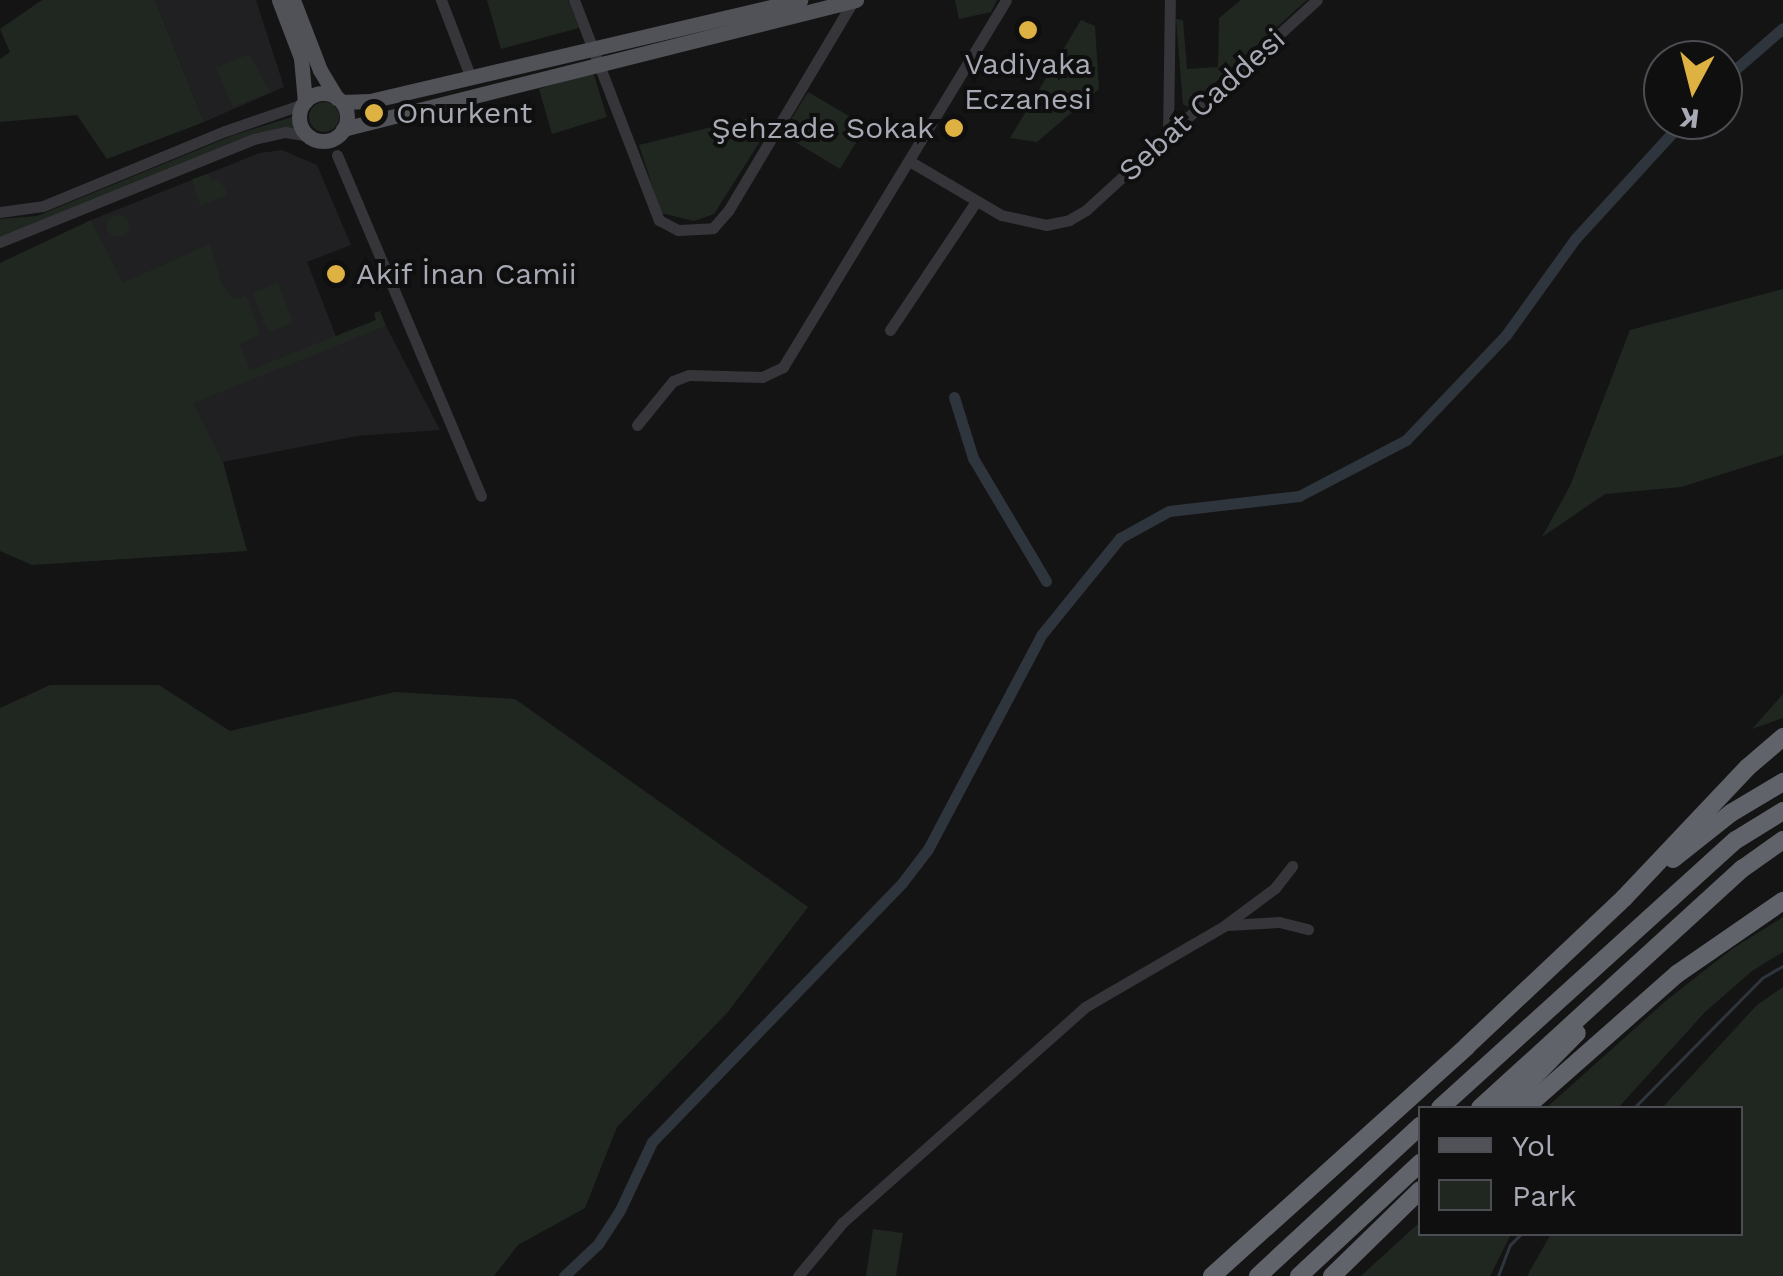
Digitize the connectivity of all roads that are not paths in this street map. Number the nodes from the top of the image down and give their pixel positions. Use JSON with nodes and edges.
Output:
{"nodes":[{"id":1,"x":278,"y":0,"type":"edge"},
{"id":2,"x":293,"y":0,"type":"edge"},
{"id":3,"x":440,"y":0,"type":"edge"},
{"id":4,"x":574,"y":0,"type":"edge"},
{"id":5,"x":800,"y":0,"type":"edge"},
{"id":6,"x":854,"y":0,"type":"edge"},
{"id":7,"x":1006,"y":0,"type":"edge"},
{"id":8,"x":1170,"y":0,"type":"edge"},
{"id":9,"x":1317,"y":0,"type":"edge"},
{"id":10,"x":598,"y":56,"type":"junction"},
{"id":11,"x":471,"y":78,"type":"junction"},
{"id":12,"x":339,"y":100,"type":"junction"},
{"id":13,"x":304,"y":103,"type":"junction"},
{"id":14,"x":342,"y":131,"type":"junction"},
{"id":15,"x":1168,"y":135,"type":"junction"},
{"id":16,"x":312,"y":138,"type":"junction"},
{"id":17,"x":336,"y":155,"type":"junction"},
{"id":18,"x":911,"y":162,"type":"junction"},
{"id":19,"x":975,"y":203,"type":"junction"},
{"id":20,"x":0,"y":212,"type":"edge"},
{"id":21,"x":0,"y":242,"type":"edge"},
{"id":22,"x":890,"y":330,"type":"dead end"},
{"id":23,"x":637,"y":425,"type":"dead end"},
{"id":24,"x":481,"y":496,"type":"dead end"},
{"id":25,"x":1783,"y":737,"type":"edge"},
{"id":26,"x":1783,"y":782,"type":"edge"},
{"id":27,"x":1783,"y":811,"type":"edge"},
{"id":28,"x":1783,"y":840,"type":"edge"},
{"id":29,"x":1292,"y":866,"type":"dead end"},
{"id":30,"x":1624,"y":898,"type":"junction"},
{"id":31,"x":1783,"y":901,"type":"edge"},
{"id":32,"x":1224,"y":926,"type":"junction"},
{"id":33,"x":1308,"y":929,"type":"dead end"},
{"id":34,"x":1632,"y":968,"type":"junction"},
{"id":35,"x":1442,"y":1106,"type":"edge"},
{"id":36,"x":1482,"y":1106,"type":"edge"},
{"id":37,"x":1506,"y":1106,"type":"edge"},
{"id":38,"x":1527,"y":1106,"type":"edge"},
{"id":39,"x":1418,"y":1128,"type":"edge"},
{"id":40,"x":1418,"y":1165,"type":"edge"},
{"id":41,"x":1418,"y":1192,"type":"edge"},
{"id":42,"x":1301,"y":1197,"type":"junction"},
{"id":43,"x":1418,"y":1203,"type":"edge"},
{"id":44,"x":798,"y":1276,"type":"edge"},
{"id":45,"x":1212,"y":1276,"type":"edge"},
{"id":46,"x":1228,"y":1276,"type":"edge"},
{"id":47,"x":1258,"y":1276,"type":"edge"},
{"id":48,"x":1300,"y":1276,"type":"edge"},
{"id":49,"x":1334,"y":1276,"type":"edge"}],
"edges":[{"from":1,"to":13,"type":"main road"},
{"from":2,"to":12,"type":"main road"},
{"from":3,"to":11,"type":"street"},
{"from":4,"to":10,"type":"street"},
{"from":5,"to":10,"type":"main road"},
{"from":6,"to":10,"type":"main road"},
{"from":6,"to":10,"type":"street"},
{"from":7,"to":18,"type":"street"},
{"from":8,"to":15,"type":"street"},
{"from":9,"to":15,"type":"street","name":"Sebat Caddesi"},
{"from":10,"to":11,"type":"main road"},
{"from":10,"to":14,"type":"main road"},
{"from":11,"to":12,"type":"main road"},
{"from":12,"to":13,"type":"main road"},
{"from":12,"to":14,"type":"main road"},
{"from":13,"to":16,"type":"main road"},
{"from":13,"to":20,"type":"street"},
{"from":14,"to":16,"type":"main road"},
{"from":14,"to":17,"type":"main road"},
{"from":15,"to":19,"type":"street","name":"Sebat Caddesi"},
{"from":16,"to":17,"type":"main road"},
{"from":16,"to":21,"type":"street"},
{"from":17,"to":24,"type":"street"},
{"from":18,"to":19,"type":"street"},
{"from":18,"to":23,"type":"street"},
{"from":19,"to":22,"type":"street"},
{"from":25,"to":30,"type":"highway"},
{"from":26,"to":30,"type":"highway"},
{"from":27,"to":35,"type":"highway"},
{"from":28,"to":34,"type":"highway"},
{"from":29,"to":32,"type":"street"},
{"from":30,"to":42,"type":"highway"},
{"from":31,"to":38,"type":"highway"},
{"from":32,"to":33,"type":"street"},
{"from":32,"to":44,"type":"street"},
{"from":34,"to":36,"type":"highway"},
{"from":34,"to":37,"type":"highway"},
{"from":39,"to":47,"type":"highway"},
{"from":40,"to":48,"type":"highway"},
{"from":41,"to":49,"type":"highway"},
{"from":42,"to":45,"type":"highway"},
{"from":42,"to":46,"type":"highway"},
{"from":43,"to":49,"type":"highway"}]}
